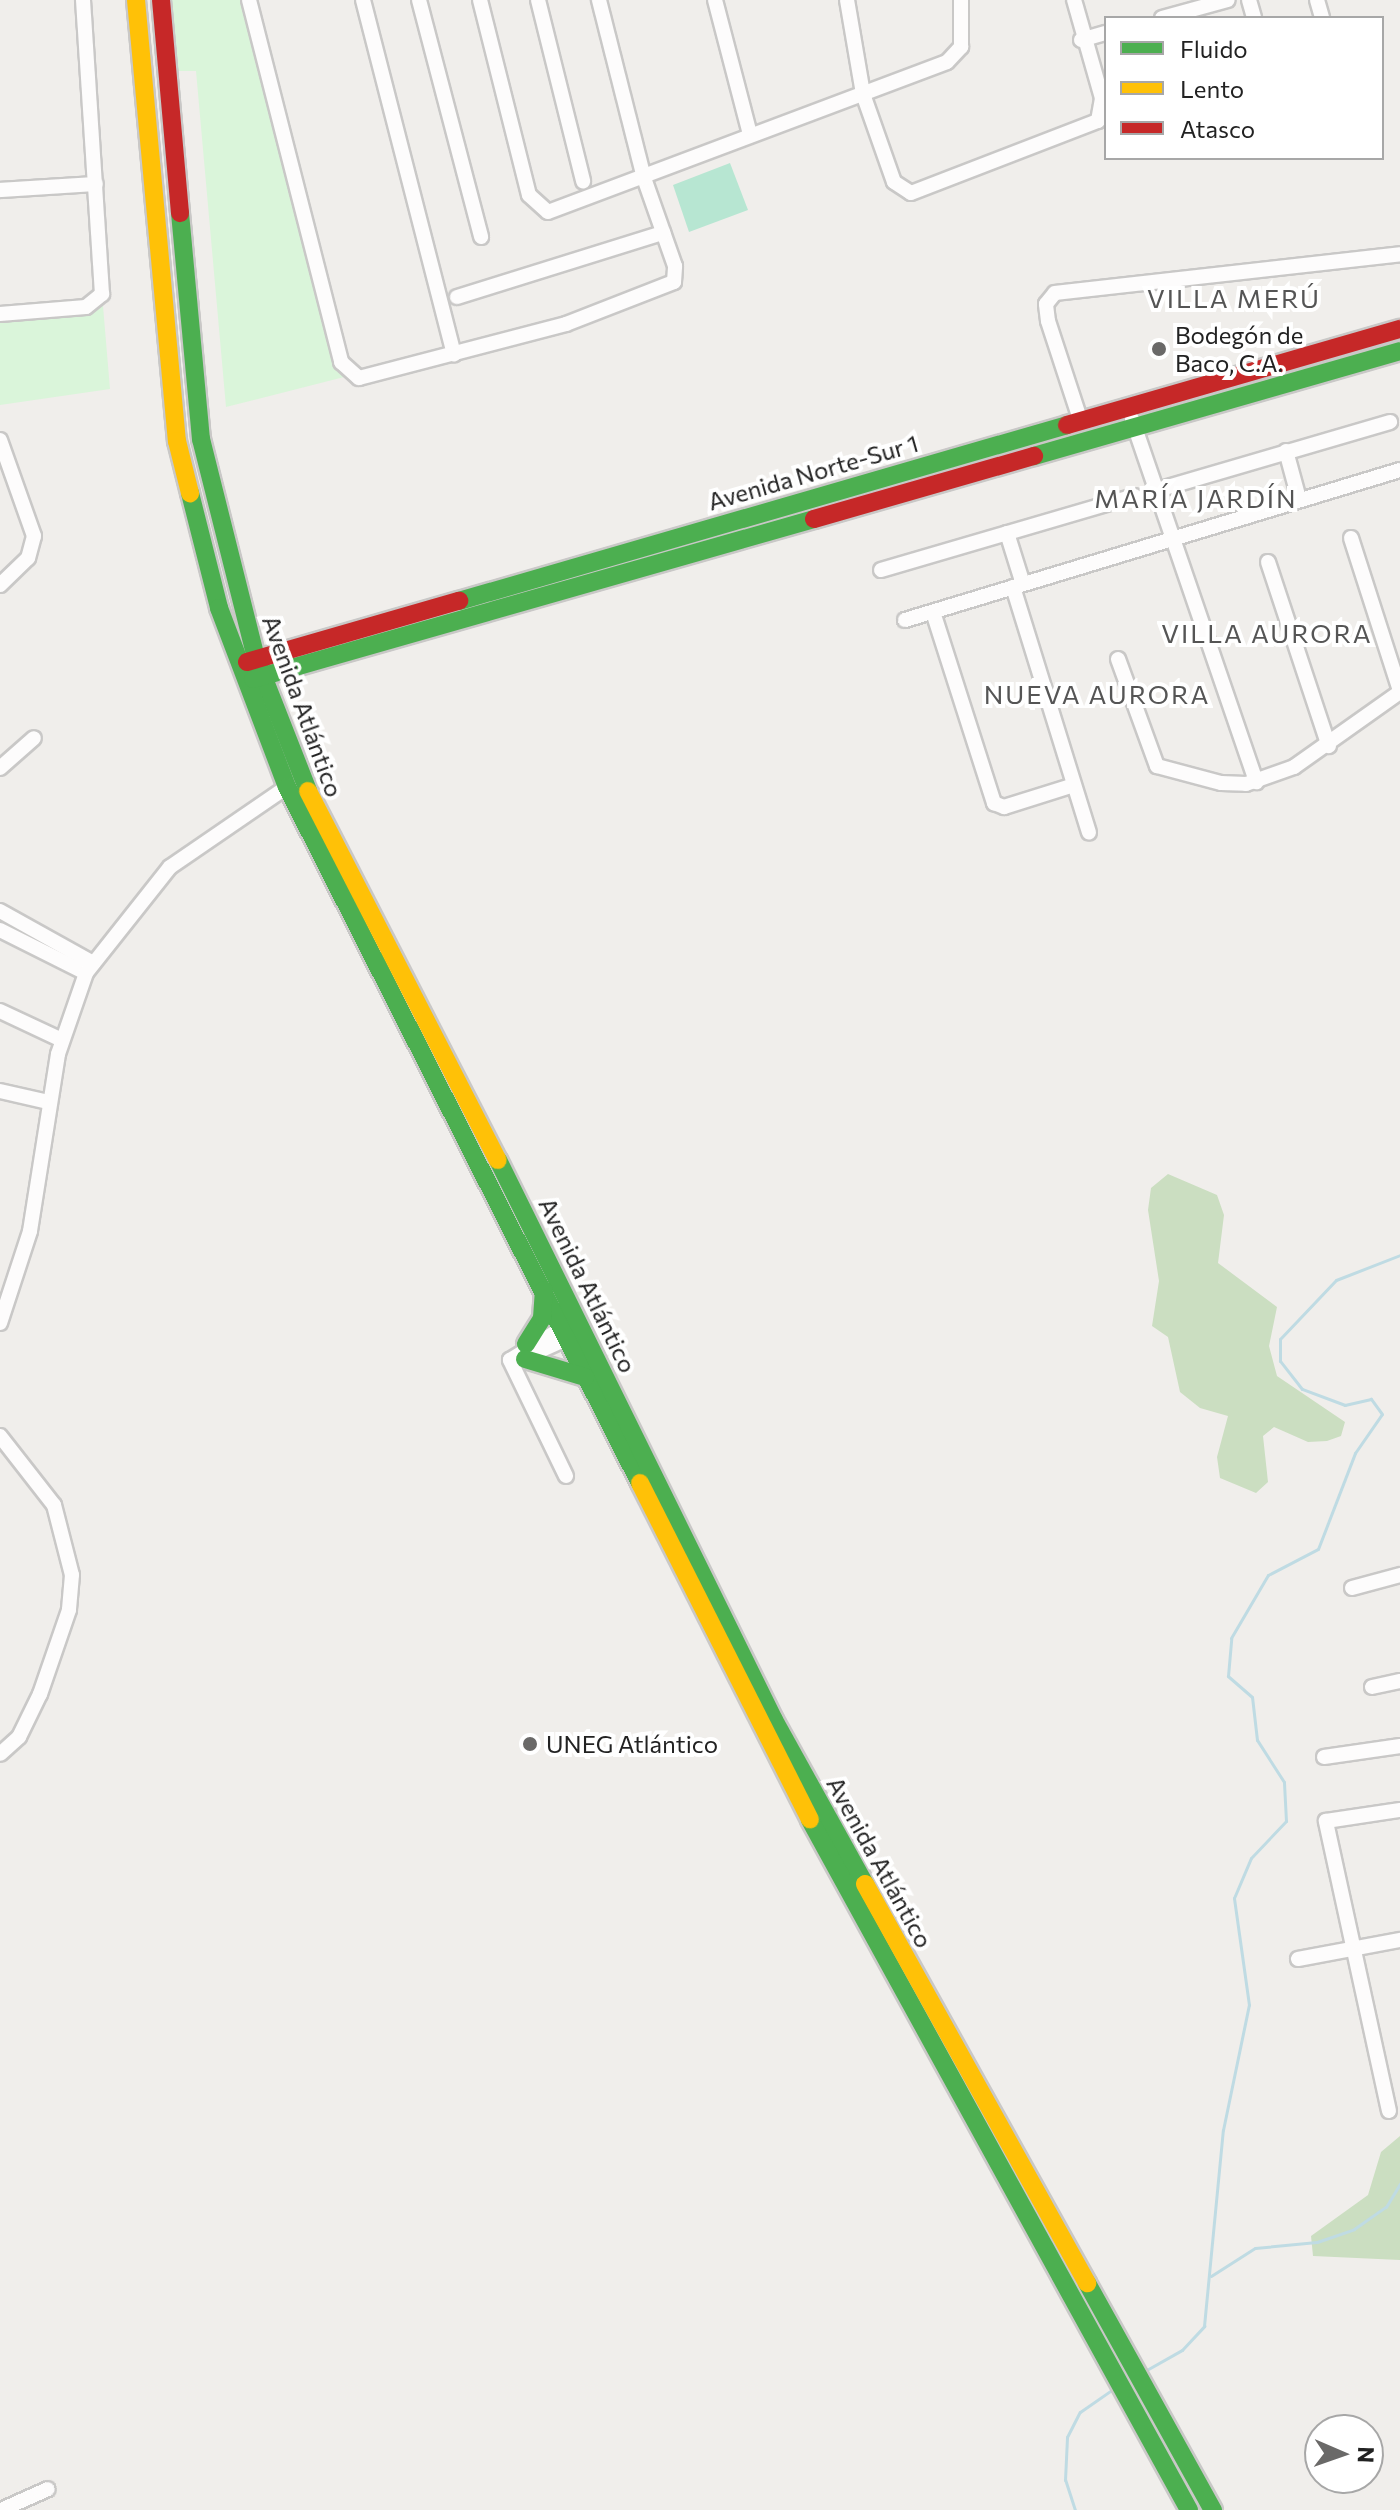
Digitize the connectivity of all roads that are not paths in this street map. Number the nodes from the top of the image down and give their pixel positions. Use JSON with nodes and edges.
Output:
{"nodes":[{"id":1,"x":83,"y":0,"type":"edge"},
{"id":2,"x":136,"y":0,"type":"edge"},
{"id":3,"x":161,"y":0,"type":"edge"},
{"id":4,"x":249,"y":0,"type":"edge"},
{"id":5,"x":363,"y":0,"type":"edge"},
{"id":6,"x":419,"y":0,"type":"edge"},
{"id":7,"x":480,"y":0,"type":"edge"},
{"id":8,"x":538,"y":0,"type":"edge"},
{"id":9,"x":599,"y":0,"type":"edge"},
{"id":10,"x":715,"y":0,"type":"edge"},
{"id":11,"x":847,"y":0,"type":"edge"},
{"id":12,"x":961,"y":0,"type":"edge"},
{"id":13,"x":1074,"y":0,"type":"edge"},
{"id":14,"x":1228,"y":0,"type":"edge"},
{"id":15,"x":1169,"y":16,"type":"edge"},
{"id":16,"x":1104,"y":34,"type":"edge"},
{"id":17,"x":1081,"y":40,"type":"junction"},
{"id":18,"x":863,"y":94,"type":"junction"},
{"id":19,"x":750,"y":134,"type":"junction"},
{"id":20,"x":644,"y":178,"type":"junction"},
{"id":21,"x":583,"y":181,"type":"dead end"},
{"id":22,"x":96,"y":184,"type":"junction"},
{"id":23,"x":0,"y":190,"type":"edge"},
{"id":24,"x":663,"y":233,"type":"junction"},
{"id":25,"x":481,"y":237,"type":"dead end"},
{"id":26,"x":1400,"y":254,"type":"edge"},
{"id":27,"x":457,"y":297,"type":"dead end"},
{"id":28,"x":0,"y":314,"type":"edge"},
{"id":29,"x":1400,"y":329,"type":"edge"},
{"id":30,"x":1400,"y":351,"type":"edge"},
{"id":31,"x":454,"y":354,"type":"junction"},
{"id":32,"x":1128,"y":407,"type":"junction"},
{"id":33,"x":1081,"y":422,"type":"junction"},
{"id":34,"x":1390,"y":422,"type":"dead end"},
{"id":35,"x":1134,"y":426,"type":"junction"},
{"id":36,"x":0,"y":440,"type":"edge"},
{"id":37,"x":1286,"y":451,"type":"junction"},
{"id":38,"x":1400,"y":470,"type":"edge"},
{"id":39,"x":1154,"y":491,"type":"junction"},
{"id":40,"x":1134,"y":496,"type":"dead end"},
{"id":41,"x":1299,"y":499,"type":"junction"},
{"id":42,"x":1007,"y":533,"type":"junction"},
{"id":43,"x":1351,"y":538,"type":"dead end"},
{"id":44,"x":1169,"y":539,"type":"junction"},
{"id":45,"x":1268,"y":562,"type":"dead end"},
{"id":46,"x":881,"y":570,"type":"dead end"},
{"id":47,"x":0,"y":585,"type":"edge"},
{"id":48,"x":1018,"y":586,"type":"junction"},
{"id":49,"x":933,"y":612,"type":"junction"},
{"id":50,"x":905,"y":620,"type":"dead end"},
{"id":51,"x":1118,"y":659,"type":"dead end"},
{"id":52,"x":251,"y":670,"type":"junction"},
{"id":53,"x":1400,"y":692,"type":"edge"},
{"id":54,"x":34,"y":738,"type":"dead end"},
{"id":55,"x":1329,"y":746,"type":"junction"},
{"id":56,"x":0,"y":768,"type":"edge"},
{"id":57,"x":1256,"y":782,"type":"junction"},
{"id":58,"x":1074,"y":785,"type":"junction"},
{"id":59,"x":287,"y":787,"type":"junction"},
{"id":60,"x":1089,"y":832,"type":"dead end"},
{"id":61,"x":0,"y":911,"type":"edge"},
{"id":62,"x":0,"y":930,"type":"edge"},
{"id":63,"x":89,"y":968,"type":"junction"},
{"id":64,"x":0,"y":1011,"type":"edge"},
{"id":65,"x":62,"y":1040,"type":"junction"},
{"id":66,"x":0,"y":1091,"type":"edge"},
{"id":67,"x":48,"y":1102,"type":"junction"},
{"id":68,"x":545,"y":1287,"type":"junction"},
{"id":69,"x":0,"y":1323,"type":"edge"},
{"id":70,"x":573,"y":1328,"type":"junction"},
{"id":71,"x":523,"y":1354,"type":"junction"},
{"id":72,"x":585,"y":1377,"type":"junction"},
{"id":73,"x":0,"y":1436,"type":"edge"},
{"id":74,"x":566,"y":1476,"type":"dead end"},
{"id":75,"x":1400,"y":1575,"type":"edge"},
{"id":76,"x":1352,"y":1588,"type":"dead end"},
{"id":77,"x":1400,"y":1681,"type":"edge"},
{"id":78,"x":1372,"y":1687,"type":"dead end"},
{"id":79,"x":1400,"y":1746,"type":"edge"},
{"id":80,"x":0,"y":1754,"type":"edge"},
{"id":81,"x":1324,"y":1757,"type":"dead end"},
{"id":82,"x":1400,"y":1810,"type":"edge"},
{"id":83,"x":1400,"y":1940,"type":"edge"},
{"id":84,"x":1356,"y":1948,"type":"junction"},
{"id":85,"x":1298,"y":1959,"type":"dead end"},
{"id":86,"x":1389,"y":2111,"type":"dead end"},
{"id":87,"x":1115,"y":2353,"type":"junction"},
{"id":88,"x":48,"y":2489,"type":"dead end"},
{"id":89,"x":1,"y":2510,"type":"edge"},
{"id":90,"x":1189,"y":2510,"type":"edge"},
{"id":91,"x":1213,"y":2510,"type":"edge"}],
"edges":[{"from":1,"to":22,"type":"street"},
{"from":2,"to":52,"type":"main road","name":"Avenida Atlántico"},
{"from":3,"to":52,"type":"main road","name":"Avenida Atlántico"},
{"from":4,"to":31,"type":"street"},
{"from":5,"to":31,"type":"street"},
{"from":6,"to":25,"type":"street"},
{"from":7,"to":20,"type":"street"},
{"from":8,"to":21,"type":"street"},
{"from":9,"to":20,"type":"street"},
{"from":10,"to":19,"type":"street"},
{"from":11,"to":18,"type":"street"},
{"from":12,"to":18,"type":"street"},
{"from":13,"to":17,"type":"street"},
{"from":14,"to":15,"type":"street"},
{"from":16,"to":17,"type":"street"},
{"from":17,"to":18,"type":"street"},
{"from":18,"to":19,"type":"street"},
{"from":19,"to":20,"type":"street"},
{"from":20,"to":24,"type":"street"},
{"from":22,"to":23,"type":"street"},
{"from":22,"to":28,"type":"street"},
{"from":24,"to":27,"type":"street"},
{"from":24,"to":31,"type":"street"},
{"from":26,"to":33,"type":"street"},
{"from":29,"to":32,"type":"main road","name":"Avenida Norte-Sur 1"},
{"from":30,"to":35,"type":"main road","name":"Avenida Norte-Sur 1"},
{"from":32,"to":33,"type":"main road","name":"Avenida Norte-Sur 1"},
{"from":32,"to":35,"type":"street"},
{"from":33,"to":52,"type":"main road","name":"Avenida Norte-Sur 1"},
{"from":34,"to":37,"type":"street"},
{"from":35,"to":39,"type":"street"},
{"from":35,"to":52,"type":"main road","name":"Avenida Norte-Sur 1"},
{"from":36,"to":47,"type":"street"},
{"from":37,"to":39,"type":"street"},
{"from":37,"to":41,"type":"street"},
{"from":38,"to":41,"type":"street"},
{"from":39,"to":44,"type":"street"},
{"from":40,"to":42,"type":"street"},
{"from":41,"to":44,"type":"street"},
{"from":42,"to":46,"type":"street"},
{"from":42,"to":48,"type":"street"},
{"from":43,"to":53,"type":"street"},
{"from":44,"to":48,"type":"street"},
{"from":44,"to":57,"type":"street"},
{"from":45,"to":55,"type":"street"},
{"from":48,"to":49,"type":"street"},
{"from":48,"to":58,"type":"street"},
{"from":49,"to":50,"type":"street"},
{"from":49,"to":58,"type":"street"},
{"from":51,"to":57,"type":"street"},
{"from":52,"to":59,"type":"main road","name":"Avenida Atlántico"},
{"from":52,"to":70,"type":"main road","name":"Avenida Atlántico"},
{"from":53,"to":55,"type":"street"},
{"from":54,"to":56,"type":"street"},
{"from":55,"to":57,"type":"street"},
{"from":58,"to":60,"type":"street"},
{"from":59,"to":63,"type":"street"},
{"from":59,"to":68,"type":"main road","name":"Avenida Atlántico"},
{"from":61,"to":63,"type":"street"},
{"from":62,"to":63,"type":"street"},
{"from":63,"to":65,"type":"street"},
{"from":64,"to":65,"type":"street"},
{"from":65,"to":67,"type":"street"},
{"from":66,"to":67,"type":"street"},
{"from":67,"to":69,"type":"street"},
{"from":68,"to":70,"type":"main road","name":"Avenida Atlántico"},
{"from":68,"to":71,"type":"main road"},
{"from":70,"to":71,"type":"street"},
{"from":70,"to":72,"type":"main road","name":"Avenida Atlántico"},
{"from":70,"to":87,"type":"main road","name":"Avenida Atlántico"},
{"from":71,"to":72,"type":"main road"},
{"from":71,"to":74,"type":"street"},
{"from":72,"to":87,"type":"main road","name":"Avenida Atlántico"},
{"from":73,"to":80,"type":"street"},
{"from":75,"to":76,"type":"street"},
{"from":77,"to":78,"type":"street"},
{"from":79,"to":81,"type":"street"},
{"from":82,"to":84,"type":"street"},
{"from":83,"to":84,"type":"street"},
{"from":84,"to":85,"type":"street"},
{"from":84,"to":86,"type":"street"},
{"from":87,"to":90,"type":"main road","name":"Avenida Atlántico"},
{"from":87,"to":91,"type":"main road","name":"Avenida Atlántico"},
{"from":88,"to":89,"type":"street"}]}
